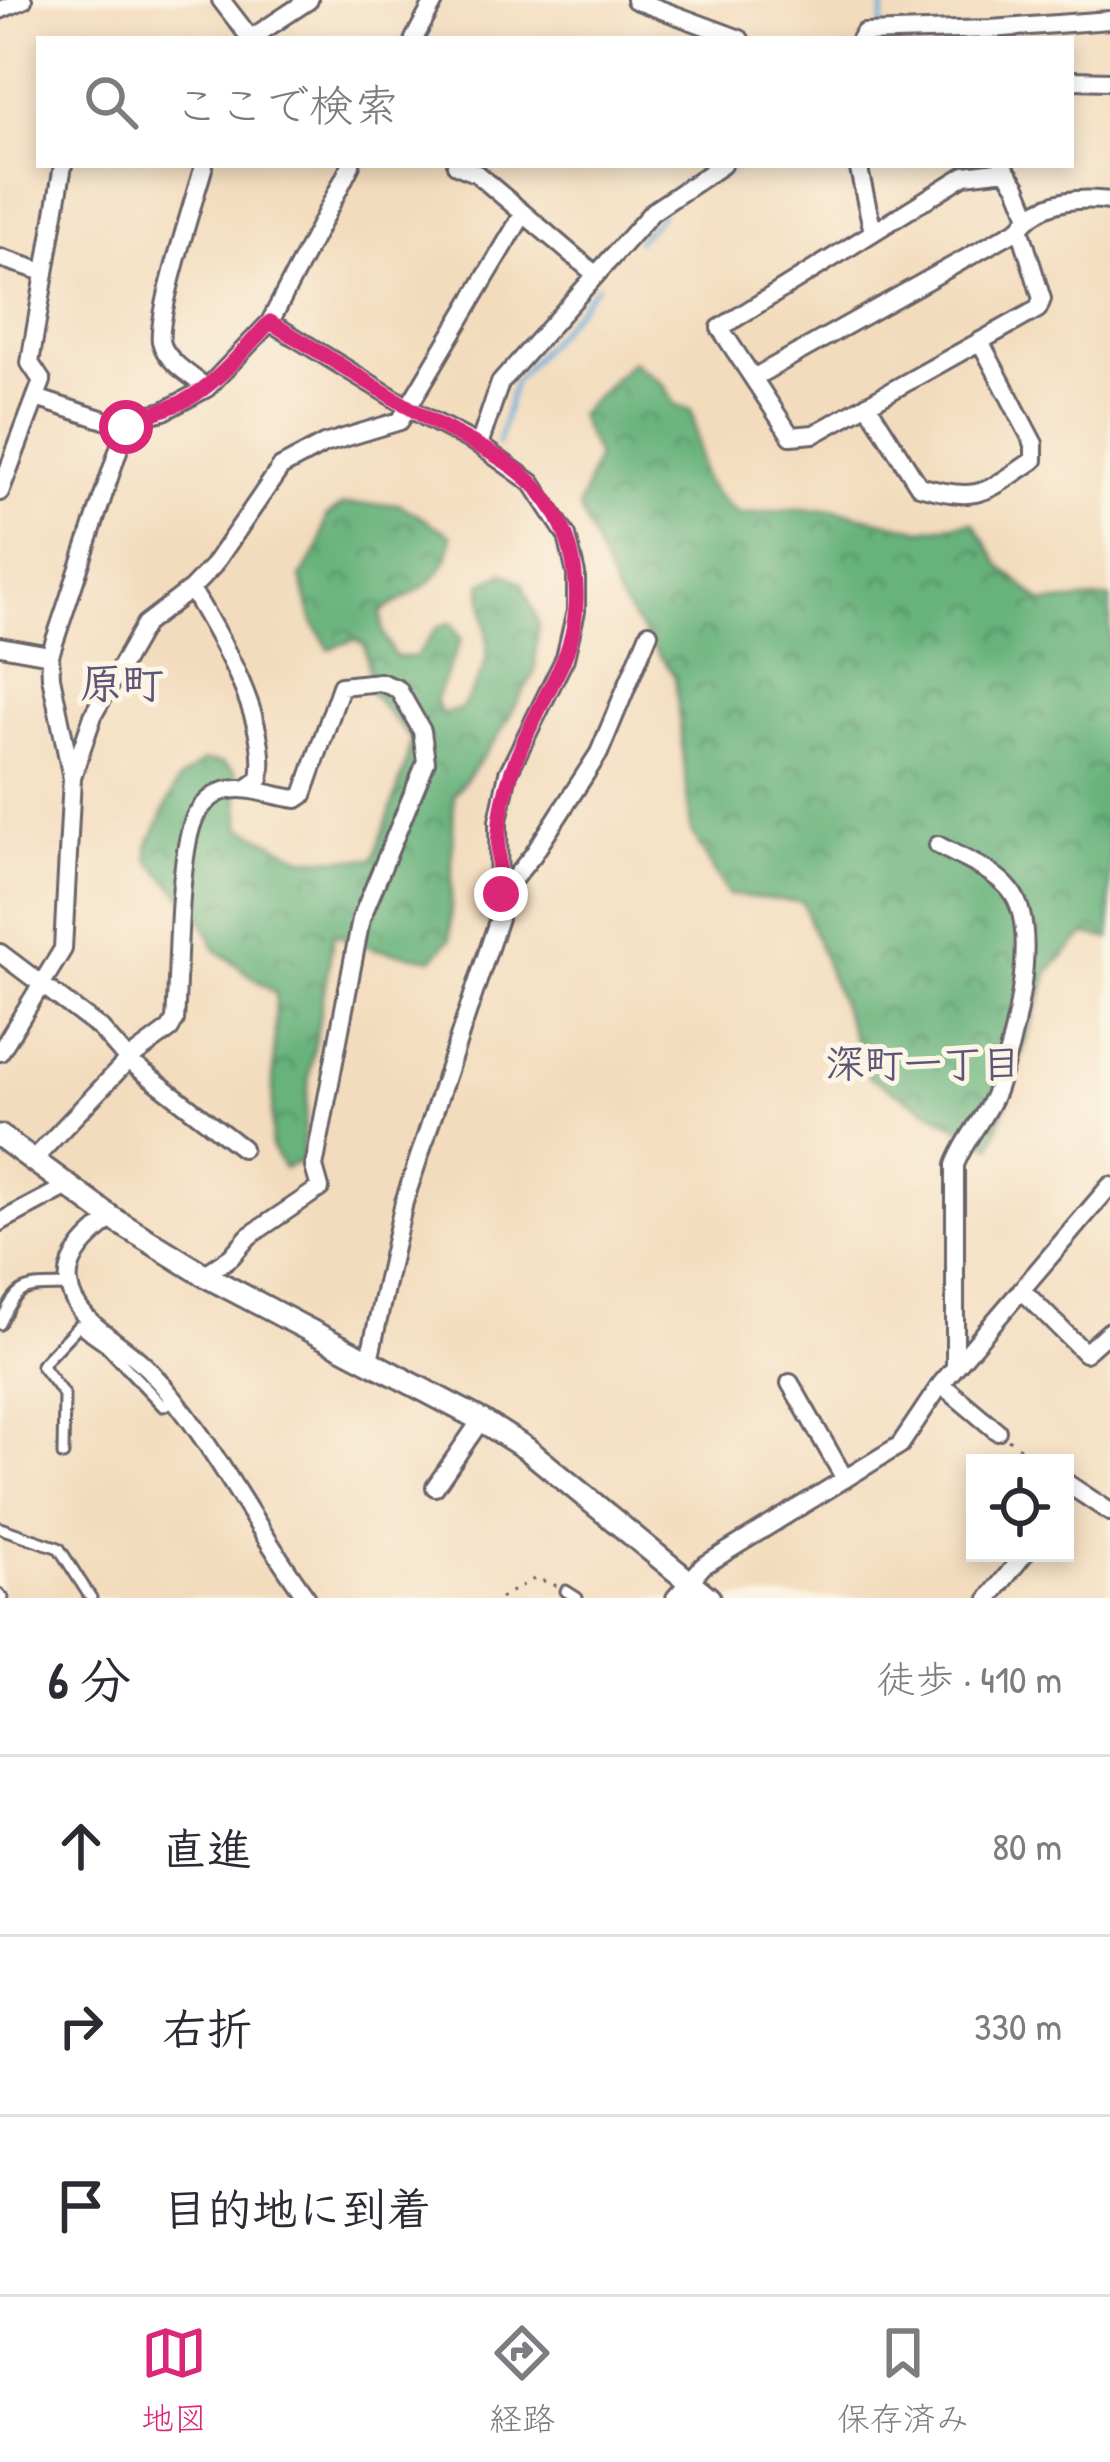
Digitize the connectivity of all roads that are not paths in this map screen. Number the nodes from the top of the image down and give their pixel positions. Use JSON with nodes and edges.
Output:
{"nodes":[{"id":1,"x":22,"y":0,"type":"edge"},
{"id":2,"x":220,"y":0,"type":"edge"},
{"id":3,"x":310,"y":0,"type":"edge"},
{"id":4,"x":634,"y":0,"type":"edge"},
{"id":5,"x":429,"y":2,"type":"edge"},
{"id":6,"x":0,"y":10,"type":"edge"},
{"id":7,"x":1110,"y":20,"type":"edge"},
{"id":8,"x":248,"y":36,"type":"edge"},
{"id":9,"x":255,"y":36,"type":"edge"},
{"id":10,"x":415,"y":36,"type":"edge"},
{"id":11,"x":732,"y":36,"type":"edge"},
{"id":12,"x":862,"y":36,"type":"edge"},
{"id":13,"x":1074,"y":80,"type":"edge"},
{"id":14,"x":1110,"y":81,"type":"edge"},
{"id":15,"x":62,"y":168,"type":"edge"},
{"id":16,"x":203,"y":168,"type":"edge"},
{"id":17,"x":350,"y":168,"type":"edge"},
{"id":18,"x":463,"y":168,"type":"edge"},
{"id":19,"x":718,"y":168,"type":"edge"},
{"id":20,"x":859,"y":168,"type":"edge"},
{"id":21,"x":1110,"y":201,"type":"edge"},
{"id":22,"x":522,"y":216,"type":"junction"},
{"id":23,"x":1025,"y":222,"type":"junction"},
{"id":24,"x":873,"y":232,"type":"junction"},
{"id":25,"x":0,"y":258,"type":"edge"},
{"id":26,"x":44,"y":272,"type":"junction"},
{"id":27,"x":595,"y":274,"type":"junction"},
{"id":28,"x":270,"y":322,"type":"junction"},
{"id":29,"x":980,"y":341,"type":"junction"},
{"id":30,"x":753,"y":378,"type":"junction"},
{"id":31,"x":207,"y":388,"type":"junction"},
{"id":32,"x":36,"y":398,"type":"junction"},
{"id":33,"x":867,"y":404,"type":"junction"},
{"id":34,"x":408,"y":405,"type":"junction"},
{"id":35,"x":126,"y":427,"type":"junction"},
{"id":36,"x":479,"y":445,"type":"junction"},
{"id":37,"x":0,"y":492,"type":"edge"},
{"id":38,"x":191,"y":589,"type":"junction"},
{"id":39,"x":649,"y":633,"type":"dead end"},
{"id":40,"x":0,"y":646,"type":"edge"},
{"id":41,"x":50,"y":655,"type":"junction"},
{"id":42,"x":72,"y":778,"type":"junction"},
{"id":43,"x":246,"y":788,"type":"junction"},
{"id":44,"x":938,"y":845,"type":"dead end"},
{"id":45,"x":501,"y":894,"type":"junction"},
{"id":46,"x":0,"y":953,"type":"edge"},
{"id":47,"x":42,"y":987,"type":"junction"},
{"id":48,"x":0,"y":1052,"type":"edge"},
{"id":49,"x":128,"y":1060,"type":"junction"},
{"id":50,"x":0,"y":1136,"type":"edge"},
{"id":51,"x":242,"y":1148,"type":"dead end"},
{"id":52,"x":32,"y":1160,"type":"junction"},
{"id":53,"x":1110,"y":1186,"type":"edge"},
{"id":54,"x":66,"y":1187,"type":"junction"},
{"id":55,"x":112,"y":1218,"type":"junction"},
{"id":56,"x":0,"y":1222,"type":"edge"},
{"id":57,"x":204,"y":1275,"type":"junction"},
{"id":58,"x":69,"y":1286,"type":"junction"},
{"id":59,"x":1022,"y":1291,"type":"junction"},
{"id":60,"x":0,"y":1324,"type":"edge"},
{"id":61,"x":1110,"y":1331,"type":"edge"},
{"id":62,"x":369,"y":1360,"type":"junction"},
{"id":63,"x":955,"y":1367,"type":"junction"},
{"id":64,"x":790,"y":1383,"type":"dead end"},
{"id":65,"x":941,"y":1384,"type":"junction"},
{"id":66,"x":176,"y":1400,"type":"junction"},
{"id":67,"x":481,"y":1420,"type":"junction"},
{"id":68,"x":997,"y":1431,"type":"road end"},
{"id":69,"x":62,"y":1455,"type":"dead end"},
{"id":70,"x":845,"y":1479,"type":"junction"},
{"id":71,"x":435,"y":1487,"type":"dead end"},
{"id":72,"x":1074,"y":1493,"type":"edge"},
{"id":73,"x":1110,"y":1512,"type":"edge"},
{"id":74,"x":0,"y":1528,"type":"edge"},
{"id":75,"x":1017,"y":1562,"type":"edge"},
{"id":76,"x":681,"y":1590,"type":"edge"},
{"id":77,"x":566,"y":1591,"type":"road end"},
{"id":78,"x":91,"y":1598,"type":"edge"},
{"id":79,"x":307,"y":1598,"type":"edge"},
{"id":80,"x":577,"y":1598,"type":"edge"},
{"id":81,"x":709,"y":1598,"type":"edge"},
{"id":82,"x":989,"y":1598,"type":"edge"}],
"edges":[{"from":1,"to":6,"type":"street"},
{"from":2,"to":8,"type":"street"},
{"from":3,"to":9,"type":"street"},
{"from":4,"to":11,"type":"street"},
{"from":5,"to":10,"type":"street"},
{"from":7,"to":12,"type":"street"},
{"from":13,"to":14,"type":"street"},
{"from":15,"to":26,"type":"street"},
{"from":16,"to":31,"type":"street"},
{"from":17,"to":28,"type":"street"},
{"from":18,"to":22,"type":"street"},
{"from":19,"to":27,"type":"street"},
{"from":20,"to":24,"type":"street"},
{"from":21,"to":23,"type":"street"},
{"from":22,"to":27,"type":"street"},
{"from":22,"to":34,"type":"street"},
{"from":23,"to":24,"type":"street"},
{"from":23,"to":29,"type":"street"},
{"from":23,"to":30,"type":"street"},
{"from":24,"to":30,"type":"street"},
{"from":25,"to":26,"type":"street"},
{"from":26,"to":32,"type":"street"},
{"from":27,"to":36,"type":"street"},
{"from":28,"to":31,"type":"street"},
{"from":28,"to":34,"type":"street"},
{"from":29,"to":33,"type":"street"},
{"from":29,"to":33,"type":"street"},
{"from":30,"to":33,"type":"street"},
{"from":31,"to":35,"type":"street"},
{"from":32,"to":35,"type":"street"},
{"from":32,"to":37,"type":"street"},
{"from":34,"to":36,"type":"street"},
{"from":34,"to":38,"type":"street"},
{"from":35,"to":41,"type":"street"},
{"from":36,"to":45,"type":"street"},
{"from":38,"to":42,"type":"street"},
{"from":38,"to":43,"type":"street"},
{"from":39,"to":45,"type":"street"},
{"from":40,"to":41,"type":"street"},
{"from":41,"to":42,"type":"street"},
{"from":42,"to":47,"type":"street"},
{"from":43,"to":49,"type":"street"},
{"from":43,"to":57,"type":"street"},
{"from":44,"to":63,"type":"street"},
{"from":45,"to":62,"type":"street"},
{"from":46,"to":47,"type":"street"},
{"from":47,"to":48,"type":"street"},
{"from":47,"to":49,"type":"street"},
{"from":49,"to":51,"type":"street"},
{"from":49,"to":52,"type":"street"},
{"from":50,"to":52,"type":"street"},
{"from":52,"to":54,"type":"street"},
{"from":53,"to":59,"type":"street"},
{"from":54,"to":55,"type":"street"},
{"from":54,"to":56,"type":"street"},
{"from":55,"to":57,"type":"street"},
{"from":55,"to":58,"type":"street"},
{"from":57,"to":62,"type":"street"},
{"from":58,"to":60,"type":"lane"},
{"from":58,"to":66,"type":"street"},
{"from":59,"to":61,"type":"street"},
{"from":59,"to":63,"type":"street"},
{"from":62,"to":67,"type":"street"},
{"from":63,"to":65,"type":"street"},
{"from":64,"to":70,"type":"street"},
{"from":65,"to":68,"type":"street"},
{"from":65,"to":70,"type":"street"},
{"from":66,"to":69,"type":"lane"},
{"from":66,"to":79,"type":"street"},
{"from":67,"to":71,"type":"street"},
{"from":67,"to":76,"type":"street"},
{"from":70,"to":76,"type":"street"},
{"from":72,"to":73,"type":"street"},
{"from":74,"to":78,"type":"lane"},
{"from":75,"to":82,"type":"street"},
{"from":76,"to":81,"type":"street"},
{"from":77,"to":80,"type":"lane"}]}
